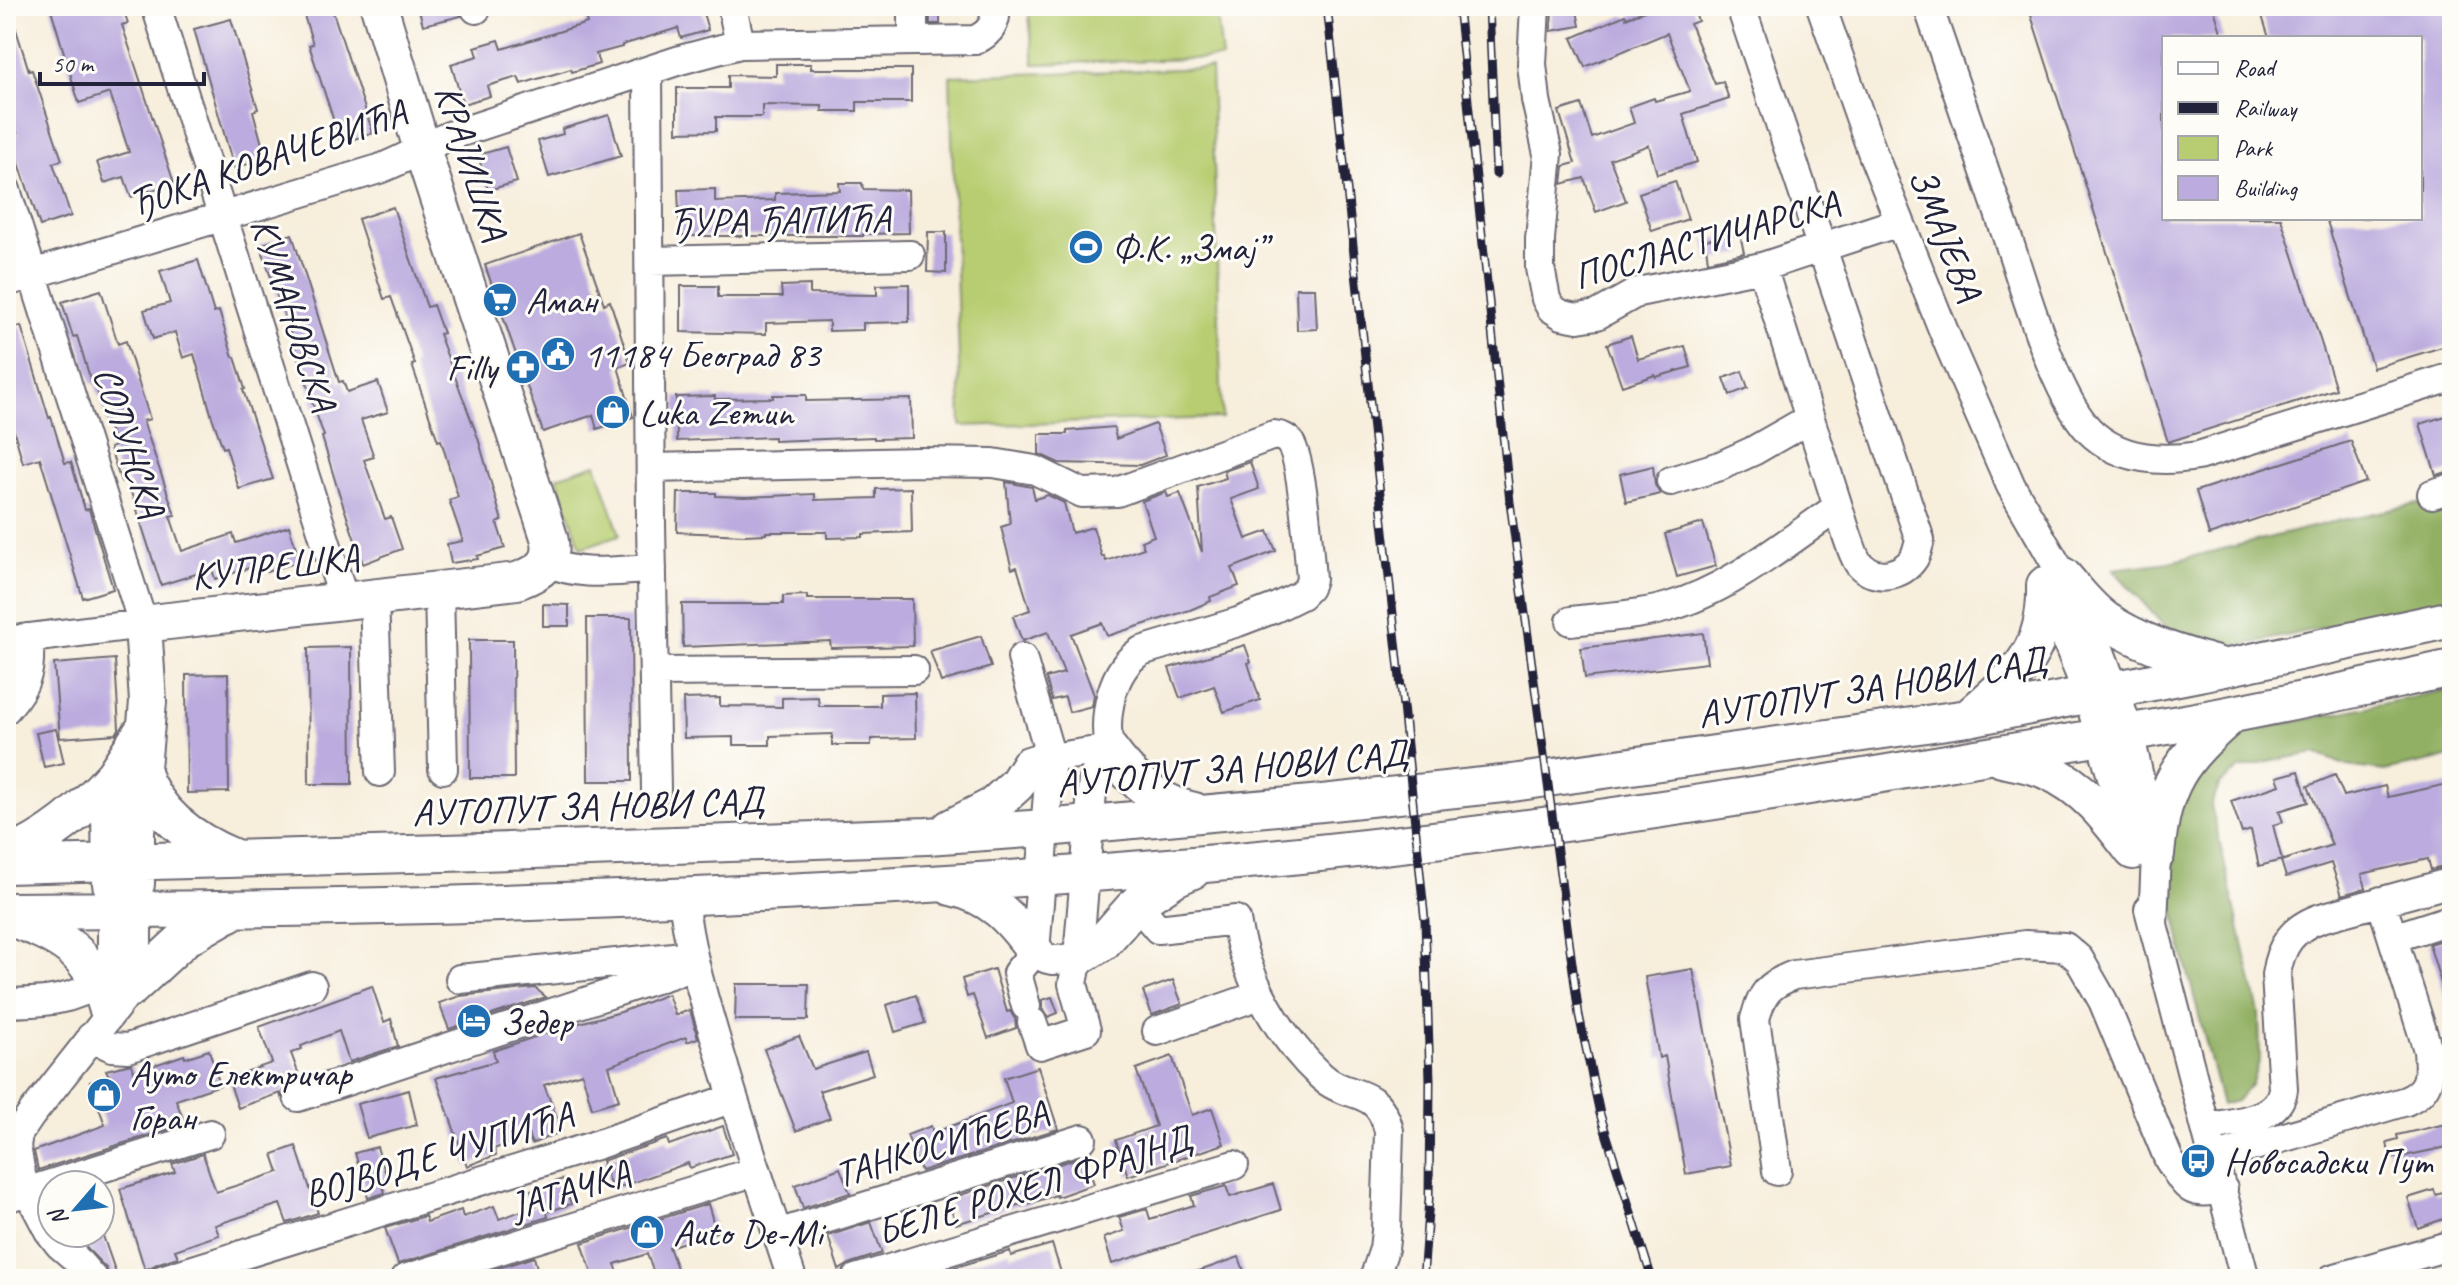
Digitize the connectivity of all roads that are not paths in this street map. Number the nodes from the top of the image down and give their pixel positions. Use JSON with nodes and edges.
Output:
{"nodes":[{"id":1,"x":156,"y":6,"type":"edge"},
{"id":2,"x":379,"y":6,"type":"edge"},
{"id":3,"x":732,"y":6,"type":"edge"},
{"id":4,"x":913,"y":6,"type":"edge"},
{"id":5,"x":996,"y":6,"type":"edge"},
{"id":6,"x":1535,"y":6,"type":"edge"},
{"id":7,"x":1745,"y":6,"type":"edge"},
{"id":8,"x":1821,"y":6,"type":"edge"},
{"id":9,"x":1928,"y":6,"type":"edge"},
{"id":10,"x":913,"y":41,"type":"junction"},
{"id":11,"x":740,"y":44,"type":"junction"},
{"id":12,"x":648,"y":71,"type":"junction"},
{"id":13,"x":422,"y":149,"type":"junction"},
{"id":14,"x":6,"y":190,"type":"edge"},
{"id":15,"x":223,"y":217,"type":"junction"},
{"id":16,"x":1899,"y":222,"type":"junction"},
{"id":17,"x":1821,"y":249,"type":"junction"},
{"id":18,"x":910,"y":255,"type":"dead end"},
{"id":19,"x":650,"y":261,"type":"junction"},
{"id":20,"x":1762,"y":267,"type":"junction"},
{"id":21,"x":19,"y":278,"type":"edge"},
{"id":22,"x":2452,"y":377,"type":"edge"},
{"id":23,"x":1809,"y":419,"type":"junction"},
{"id":24,"x":651,"y":468,"type":"junction"},
{"id":25,"x":1671,"y":481,"type":"dead end"},
{"id":26,"x":1838,"y":507,"type":"junction"},
{"id":27,"x":548,"y":562,"type":"junction"},
{"id":28,"x":652,"y":569,"type":"junction"},
{"id":29,"x":2054,"y":581,"type":"junction"},
{"id":30,"x":439,"y":590,"type":"junction"},
{"id":31,"x":359,"y":599,"type":"junction"},
{"id":32,"x":2452,"y":619,"type":"edge"},
{"id":33,"x":1571,"y":621,"type":"dead end"},
{"id":34,"x":143,"y":624,"type":"junction"},
{"id":35,"x":17,"y":639,"type":"edge"},
{"id":36,"x":1022,"y":658,"type":"dead end"},
{"id":37,"x":2224,"y":668,"type":"junction"},
{"id":38,"x":2452,"y":668,"type":"edge"},
{"id":39,"x":914,"y":670,"type":"dead end"},
{"id":40,"x":655,"y":672,"type":"junction"},
{"id":41,"x":2101,"y":692,"type":"junction"},
{"id":42,"x":6,"y":709,"type":"edge"},
{"id":43,"x":2234,"y":713,"type":"junction"},
{"id":44,"x":1968,"y":718,"type":"junction"},
{"id":45,"x":2115,"y":734,"type":"junction"},
{"id":46,"x":1109,"y":749,"type":"junction"},
{"id":47,"x":1993,"y":757,"type":"junction"},
{"id":48,"x":1051,"y":758,"type":"junction"},
{"id":49,"x":443,"y":769,"type":"dead end"},
{"id":50,"x":380,"y":772,"type":"dead end"},
{"id":51,"x":128,"y":773,"type":"junction"},
{"id":52,"x":656,"y":790,"type":"dead end"},
{"id":53,"x":1203,"y":813,"type":"junction"},
{"id":54,"x":1088,"y":824,"type":"junction"},
{"id":55,"x":1045,"y":828,"type":"junction"},
{"id":56,"x":927,"y":836,"type":"junction"},
{"id":57,"x":2145,"y":853,"type":"junction"},
{"id":58,"x":6,"y":857,"type":"edge"},
{"id":59,"x":237,"y":859,"type":"junction"},
{"id":60,"x":123,"y":862,"type":"junction"},
{"id":61,"x":1208,"y":863,"type":"junction"},
{"id":62,"x":6,"y":865,"type":"edge"},
{"id":63,"x":1085,"y":873,"type":"junction"},
{"id":64,"x":1042,"y":876,"type":"junction"},
{"id":65,"x":2452,"y":882,"type":"edge"},
{"id":66,"x":937,"y":883,"type":"junction"},
{"id":67,"x":683,"y":897,"type":"junction"},
{"id":68,"x":2381,"y":901,"type":"junction"},
{"id":69,"x":1137,"y":904,"type":"junction"},
{"id":70,"x":236,"y":908,"type":"junction"},
{"id":71,"x":124,"y":910,"type":"junction"},
{"id":72,"x":6,"y":914,"type":"edge"},
{"id":73,"x":2452,"y":919,"type":"edge"},
{"id":74,"x":2393,"y":938,"type":"junction"},
{"id":75,"x":1035,"y":951,"type":"junction"},
{"id":76,"x":1078,"y":957,"type":"junction"},
{"id":77,"x":692,"y":959,"type":"junction"},
{"id":78,"x":460,"y":979,"type":"dead end"},
{"id":79,"x":312,"y":986,"type":"dead end"},
{"id":80,"x":1260,"y":995,"type":"junction"},
{"id":81,"x":6,"y":1003,"type":"edge"},
{"id":82,"x":107,"y":1006,"type":"junction"},
{"id":83,"x":1157,"y":1031,"type":"dead end"},
{"id":84,"x":298,"y":1097,"type":"dead end"},
{"id":85,"x":733,"y":1098,"type":"junction"},
{"id":86,"x":2206,"y":1128,"type":"junction"},
{"id":87,"x":210,"y":1134,"type":"dead end"},
{"id":88,"x":1082,"y":1139,"type":"dead end"},
{"id":89,"x":2214,"y":1158,"type":"junction"},
{"id":90,"x":1234,"y":1165,"type":"dead end"},
{"id":91,"x":757,"y":1171,"type":"junction"},
{"id":92,"x":1777,"y":1171,"type":"dead end"},
{"id":93,"x":2223,"y":1189,"type":"junction"},
{"id":94,"x":17,"y":1194,"type":"edge"},
{"id":95,"x":777,"y":1234,"type":"junction"},
{"id":96,"x":2452,"y":1245,"type":"edge"},
{"id":97,"x":93,"y":1279,"type":"edge"},
{"id":98,"x":164,"y":1279,"type":"edge"},
{"id":99,"x":405,"y":1279,"type":"edge"},
{"id":100,"x":791,"y":1279,"type":"edge"},
{"id":101,"x":856,"y":1279,"type":"edge"},
{"id":102,"x":1374,"y":1279,"type":"edge"},
{"id":103,"x":2245,"y":1279,"type":"edge"},
{"id":104,"x":2332,"y":1279,"type":"edge"}],
"edges":[{"from":1,"to":15,"type":"street","name":"КУМАНОВСКА"},
{"from":2,"to":13,"type":"main road","name":"КРАЈИШКА"},
{"from":3,"to":11,"type":"street"},
{"from":4,"to":10,"type":"street"},
{"from":5,"to":10,"type":"street","name":"ЂОКА КОВАЧЕВИЋА"},
{"from":6,"to":20,"type":"street","name":"ПОСЛАСТИЧАРСКА"},
{"from":7,"to":17,"type":"street"},
{"from":8,"to":16,"type":"street","name":"ЗМАЈЕВА"},
{"from":9,"to":22,"type":"street"},
{"from":10,"to":11,"type":"street","name":"ЂОКА КОВАЧЕВИЋА"},
{"from":11,"to":12,"type":"street","name":"ЂОКА КОВАЧЕВИЋА"},
{"from":12,"to":13,"type":"street","name":"ЂОКА КОВАЧЕВИЋА"},
{"from":12,"to":19,"type":"street"},
{"from":13,"to":15,"type":"street","name":"ЂОКА КОВАЧЕВИЋА"},
{"from":13,"to":27,"type":"main road","name":"КРАЈИШКА"},
{"from":14,"to":21,"type":"street","name":"СОЛУНСКА"},
{"from":15,"to":21,"type":"street","name":"ЂОКА КОВАЧЕВИЋА"},
{"from":15,"to":31,"type":"street","name":"КУМАНОВСКА"},
{"from":16,"to":17,"type":"street","name":"ПОСЛАСТИЧАРСКА"},
{"from":16,"to":29,"type":"street","name":"ЗМАЈЕВА"},
{"from":17,"to":20,"type":"street","name":"ПОСЛАСТИЧАРСКА"},
{"from":17,"to":26,"type":"street"},
{"from":18,"to":19,"type":"street","name":"ЂУРА ЂАПИЋА"},
{"from":19,"to":24,"type":"street"},
{"from":20,"to":23,"type":"street"},
{"from":21,"to":34,"type":"street","name":"СОЛУНСКА"},
{"from":23,"to":25,"type":"street"},
{"from":23,"to":26,"type":"street"},
{"from":24,"to":28,"type":"street"},
{"from":24,"to":46,"type":"street"},
{"from":26,"to":33,"type":"street"},
{"from":27,"to":28,"type":"street"},
{"from":27,"to":30,"type":"main road","name":"КУПРЕШКА"},
{"from":28,"to":40,"type":"street"},
{"from":29,"to":37,"type":"main road"},
{"from":29,"to":41,"type":"street","name":"ЗМАЈЕВА"},
{"from":29,"to":44,"type":"main road"},
{"from":30,"to":31,"type":"main road","name":"КУПРЕШКА"},
{"from":30,"to":49,"type":"street"},
{"from":31,"to":34,"type":"main road","name":"КУПРЕШКА"},
{"from":31,"to":50,"type":"street","name":"КУМАНОВСКА"},
{"from":32,"to":37,"type":"main road","name":"АУТОПУТ ЗА НОВИ САД"},
{"from":34,"to":35,"type":"street","name":"КУПРЕШКА"},
{"from":34,"to":51,"type":"main road","name":"СОЛУНСКА"},
{"from":35,"to":42,"type":"street"},
{"from":36,"to":48,"type":"street"},
{"from":37,"to":41,"type":"main road","name":"АУТОПУТ ЗА НОВИ САД"},
{"from":38,"to":43,"type":"main road"},
{"from":39,"to":40,"type":"street"},
{"from":40,"to":52,"type":"street"},
{"from":41,"to":44,"type":"main road","name":"АУТОПУТ ЗА НОВИ САД"},
{"from":41,"to":45,"type":"street","name":"ЗМАЈЕВА"},
{"from":43,"to":45,"type":"main road"},
{"from":43,"to":57,"type":"main road"},
{"from":44,"to":53,"type":"main road","name":"АУТОПУТ ЗА НОВИ САД"},
{"from":45,"to":47,"type":"main road"},
{"from":45,"to":57,"type":"street","name":"ЗМАЈЕВА"},
{"from":46,"to":48,"type":"street"},
{"from":46,"to":53,"type":"main road"},
{"from":46,"to":54,"type":"street"},
{"from":47,"to":57,"type":"main road"},
{"from":47,"to":61,"type":"main road"},
{"from":48,"to":55,"type":"street"},
{"from":48,"to":56,"type":"main road"},
{"from":51,"to":58,"type":"main road"},
{"from":51,"to":59,"type":"main road"},
{"from":51,"to":60,"type":"main road","name":"СОЛУНСКА"},
{"from":53,"to":54,"type":"main road","name":"АУТОПУТ ЗА НОВИ САД"},
{"from":54,"to":55,"type":"main road","name":"АУТОПУТ ЗА НОВИ САД"},
{"from":54,"to":63,"type":"street"},
{"from":55,"to":56,"type":"main road","name":"АУТОПУТ ЗА НОВИ САД"},
{"from":55,"to":64,"type":"street"},
{"from":56,"to":59,"type":"main road","name":"АУТОПУТ ЗА НОВИ САД"},
{"from":57,"to":86,"type":"street","name":"ЗМАЈЕВА"},
{"from":59,"to":60,"type":"main road","name":"АУТОПУТ ЗА НОВИ САД"},
{"from":60,"to":62,"type":"main road","name":"АУТОПУТ ЗА НОВИ САД"},
{"from":60,"to":71,"type":"main road","name":"СОЛУНСКА"},
{"from":61,"to":63,"type":"main road"},
{"from":61,"to":69,"type":"main road"},
{"from":63,"to":64,"type":"main road"},
{"from":63,"to":76,"type":"street"},
{"from":64,"to":66,"type":"main road"},
{"from":64,"to":75,"type":"street"},
{"from":65,"to":68,"type":"street"},
{"from":66,"to":67,"type":"main road"},
{"from":66,"to":75,"type":"main road"},
{"from":67,"to":70,"type":"main road"},
{"from":67,"to":77,"type":"street"},
{"from":68,"to":74,"type":"street"},
{"from":68,"to":86,"type":"street"},
{"from":69,"to":76,"type":"main road"},
{"from":69,"to":80,"type":"street"},
{"from":70,"to":71,"type":"main road"},
{"from":70,"to":82,"type":"main road"},
{"from":71,"to":72,"type":"main road"},
{"from":71,"to":82,"type":"street"},
{"from":72,"to":82,"type":"main road"},
{"from":73,"to":74,"type":"street"},
{"from":74,"to":89,"type":"street"},
{"from":75,"to":76,"type":"street"},
{"from":75,"to":76,"type":"street"},
{"from":77,"to":78,"type":"street"},
{"from":77,"to":84,"type":"street"},
{"from":77,"to":85,"type":"street"},
{"from":79,"to":82,"type":"street"},
{"from":80,"to":83,"type":"street"},
{"from":80,"to":102,"type":"street"},
{"from":81,"to":82,"type":"street"},
{"from":82,"to":94,"type":"street"},
{"from":85,"to":91,"type":"street"},
{"from":85,"to":98,"type":"street","name":"ВОЈВОДЕ ЧУПИЋА"},
{"from":86,"to":89,"type":"street","name":"ЗМАЈЕВА"},
{"from":87,"to":94,"type":"street"},
{"from":88,"to":95,"type":"street","name":"ТАНКОСИЋЕВА"},
{"from":89,"to":93,"type":"street","name":"ЗМАЈЕВА"},
{"from":90,"to":101,"type":"street","name":"БЕЛЕ РОХЕЛ ФРАЈНД"},
{"from":91,"to":95,"type":"street"},
{"from":91,"to":99,"type":"street","name":"ЈАТАЧКА"},
{"from":92,"to":93,"type":"street"},
{"from":93,"to":103,"type":"street","name":"ЗМАЈЕВА"},
{"from":94,"to":97,"type":"street"},
{"from":95,"to":100,"type":"street"},
{"from":96,"to":104,"type":"street"}]}
